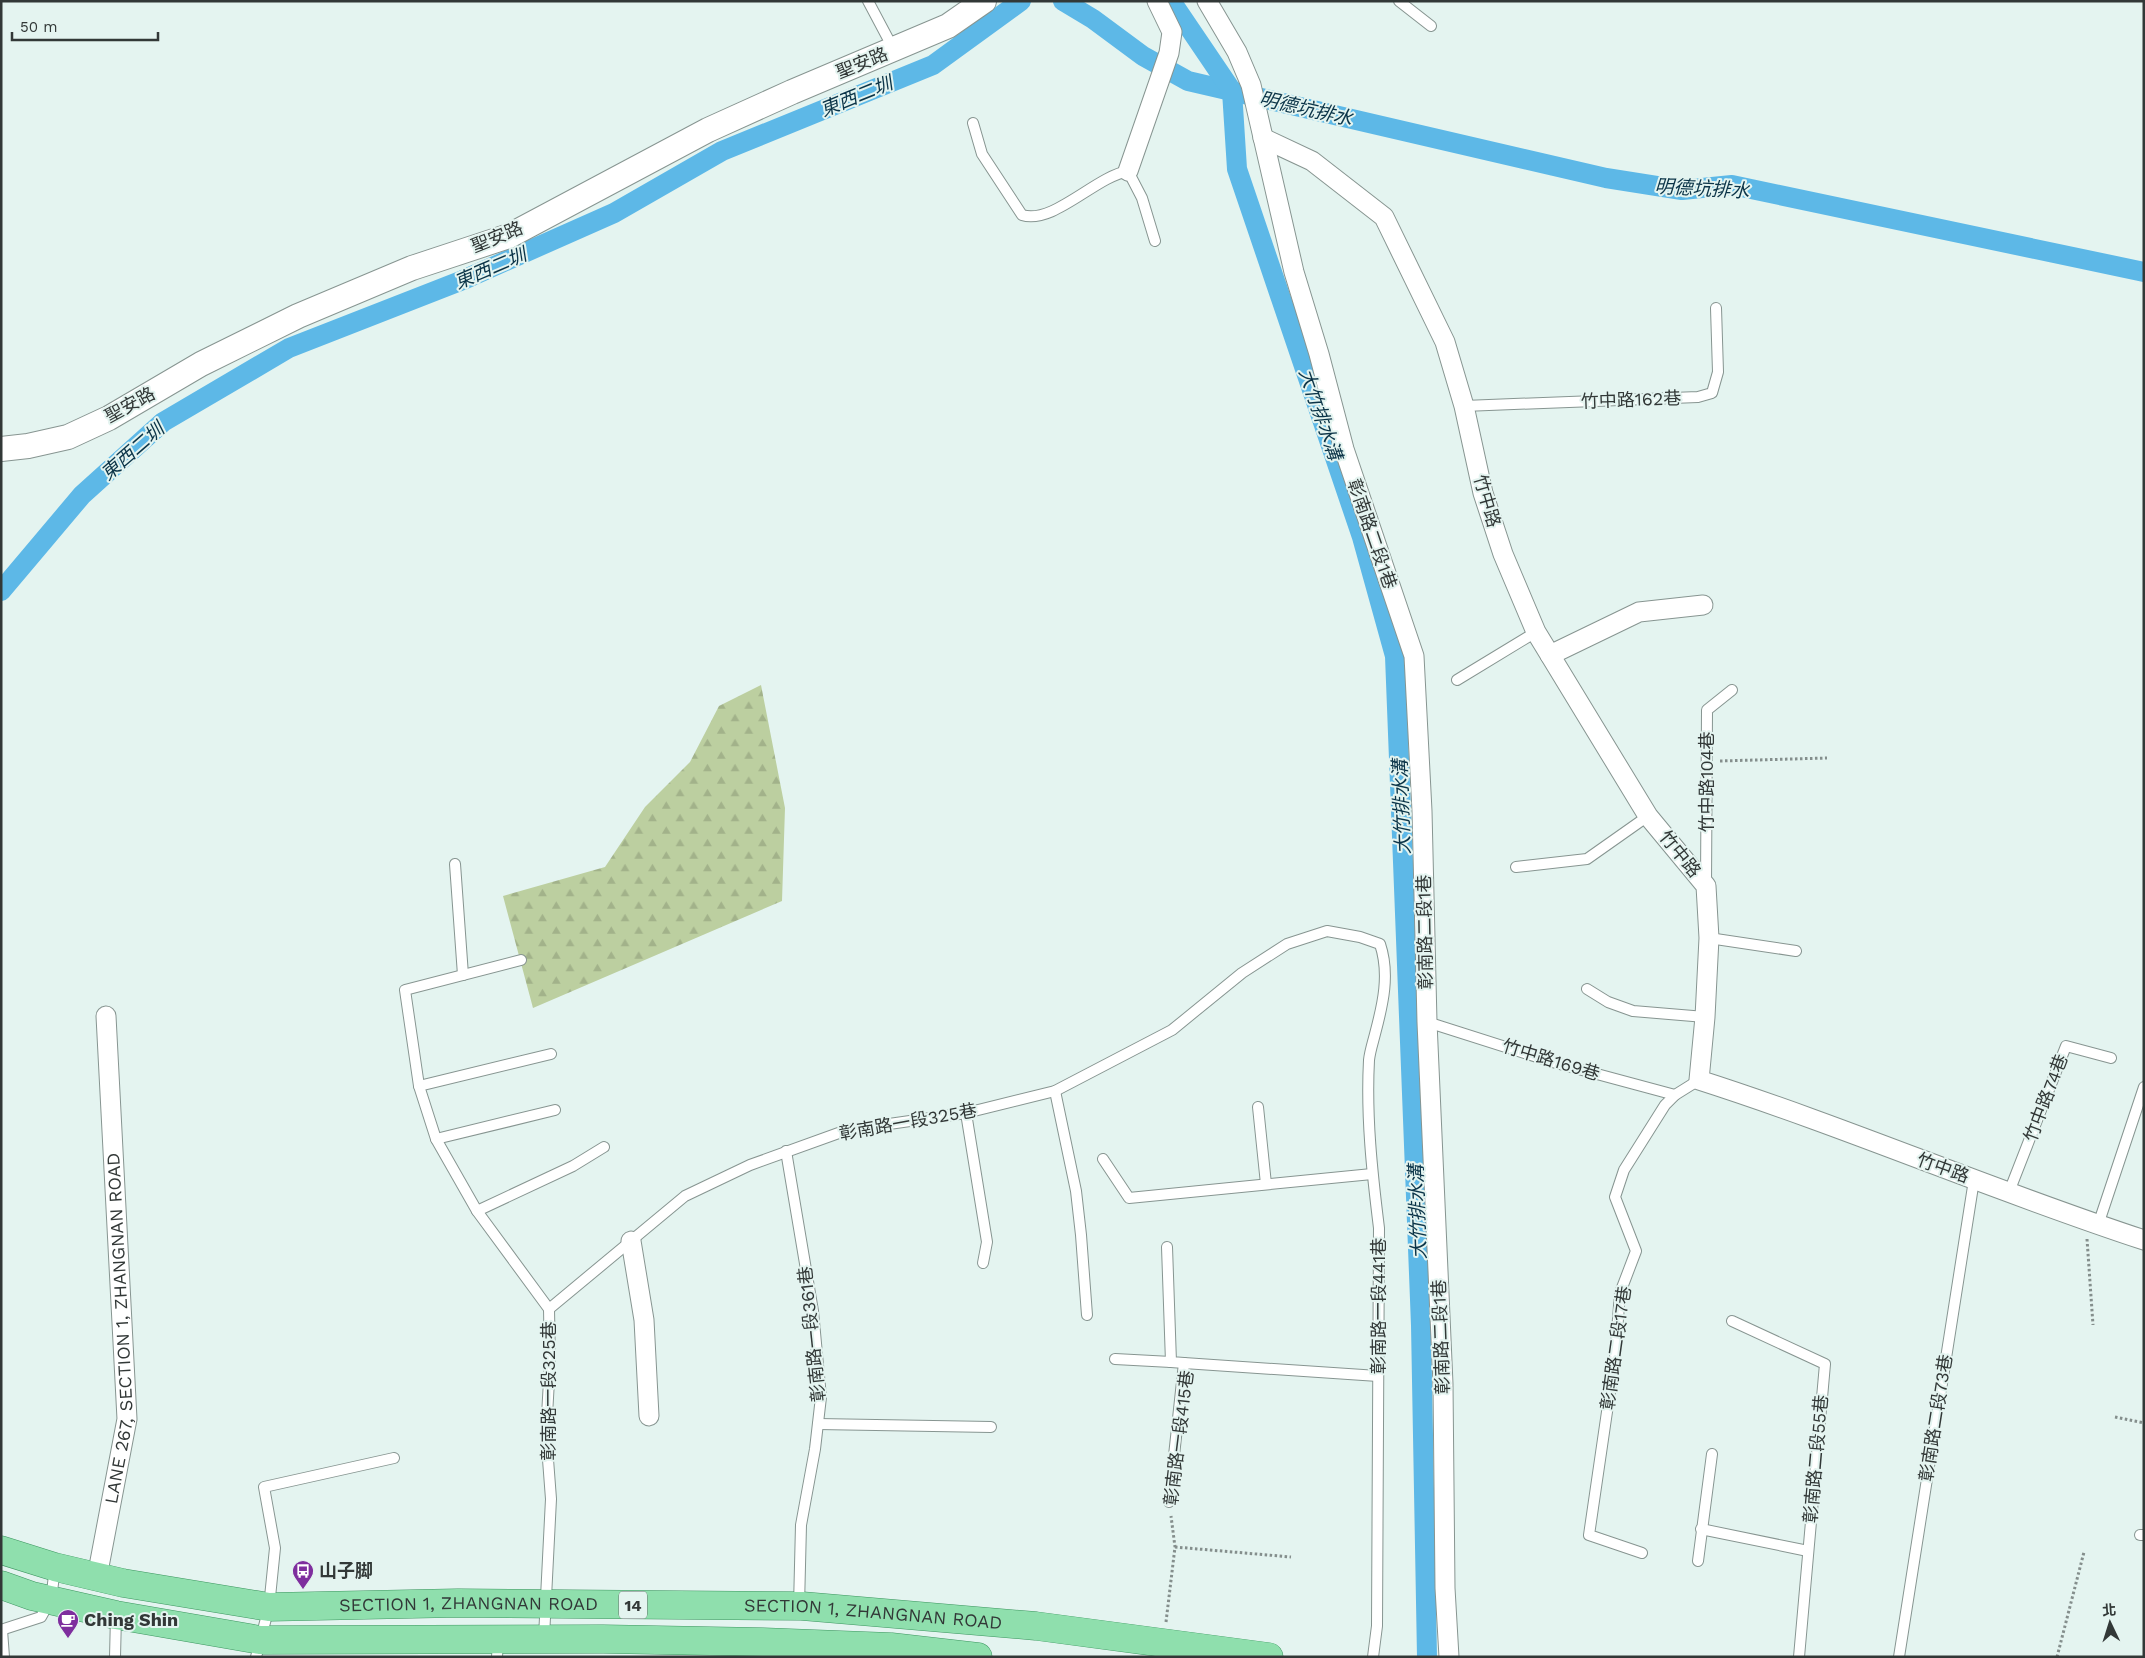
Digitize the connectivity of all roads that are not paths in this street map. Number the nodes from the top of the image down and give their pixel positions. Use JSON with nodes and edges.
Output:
{"nodes":[{"id":1,"x":868,"y":1,"type":"edge"},
{"id":2,"x":984,"y":1,"type":"edge"},
{"id":3,"x":1157,"y":1,"type":"edge"},
{"id":4,"x":1207,"y":1,"type":"edge"},
{"id":5,"x":1399,"y":1,"type":"edge"},
{"id":6,"x":1431,"y":26,"type":"dead end"},
{"id":7,"x":894,"y":50,"type":"junction"},
{"id":8,"x":973,"y":123,"type":"dead end"},
{"id":9,"x":1264,"y":138,"type":"junction"},
{"id":10,"x":1128,"y":171,"type":"junction"},
{"id":11,"x":1155,"y":241,"type":"dead end"},
{"id":12,"x":1716,"y":308,"type":"dead end"},
{"id":13,"x":1464,"y":406,"type":"junction"},
{"id":14,"x":1,"y":449,"type":"edge"},
{"id":15,"x":1703,"y":605,"type":"dead end"},
{"id":16,"x":1536,"y":632,"type":"junction"},
{"id":17,"x":1550,"y":655,"type":"junction"},
{"id":18,"x":1457,"y":680,"type":"dead end"},
{"id":19,"x":1732,"y":690,"type":"dead end"},
{"id":20,"x":1648,"y":816,"type":"junction"},
{"id":21,"x":455,"y":864,"type":"dead end"},
{"id":22,"x":1516,"y":867,"type":"dead end"},
{"id":23,"x":1706,"y":886,"type":"junction"},
{"id":24,"x":1709,"y":938,"type":"junction"},
{"id":25,"x":1796,"y":951,"type":"dead end"},
{"id":26,"x":1384,"y":956,"type":"joint"},
{"id":27,"x":521,"y":960,"type":"dead end"},
{"id":28,"x":463,"y":975,"type":"junction"},
{"id":29,"x":1587,"y":989,"type":"dead end"},
{"id":30,"x":106,"y":1016,"type":"dead end"},
{"id":31,"x":1705,"y":1017,"type":"junction"},
{"id":32,"x":1427,"y":1022,"type":"junction"},
{"id":33,"x":551,"y":1054,"type":"dead end"},
{"id":34,"x":2111,"y":1058,"type":"dead end"},
{"id":35,"x":1699,"y":1080,"type":"junction"},
{"id":36,"x":419,"y":1086,"type":"junction"},
{"id":37,"x":2144,"y":1088,"type":"edge"},
{"id":38,"x":1055,"y":1091,"type":"junction"},
{"id":39,"x":1675,"y":1095,"type":"junction"},
{"id":40,"x":1258,"y":1107,"type":"dead end"},
{"id":41,"x":555,"y":1110,"type":"dead end"},
{"id":42,"x":966,"y":1113,"type":"junction"},
{"id":43,"x":436,"y":1139,"type":"junction"},
{"id":44,"x":604,"y":1147,"type":"dead end"},
{"id":45,"x":786,"y":1152,"type":"junction"},
{"id":46,"x":1103,"y":1159,"type":"dead end"},
{"id":47,"x":1372,"y":1174,"type":"junction"},
{"id":48,"x":1974,"y":1180,"type":"junction"},
{"id":49,"x":1266,"y":1184,"type":"junction"},
{"id":50,"x":2009,"y":1192,"type":"junction"},
{"id":51,"x":477,"y":1211,"type":"junction"},
{"id":52,"x":2092,"y":1223,"type":"junction"},
{"id":53,"x":2144,"y":1240,"type":"edge"},
{"id":54,"x":631,"y":1241,"type":"junction"},
{"id":55,"x":1167,"y":1247,"type":"dead end"},
{"id":56,"x":983,"y":1263,"type":"dead end"},
{"id":57,"x":549,"y":1309,"type":"junction"},
{"id":58,"x":1086,"y":1315,"type":"dead end"},
{"id":59,"x":1732,"y":1321,"type":"dead end"},
{"id":60,"x":1116,"y":1359,"type":"dead end"},
{"id":61,"x":1171,"y":1362,"type":"junction"},
{"id":62,"x":1184,"y":1363,"type":"junction"},
{"id":63,"x":1378,"y":1376,"type":"junction"},
{"id":64,"x":649,"y":1416,"type":"dead end"},
{"id":65,"x":818,"y":1424,"type":"junction"},
{"id":66,"x":991,"y":1427,"type":"dead end"},
{"id":67,"x":1712,"y":1454,"type":"dead end"},
{"id":68,"x":394,"y":1458,"type":"dead end"},
{"id":69,"x":1169,"y":1502,"type":"road end"},
{"id":70,"x":1701,"y":1529,"type":"junction"},
{"id":71,"x":1,"y":1550,"type":"edge"},
{"id":72,"x":1808,"y":1551,"type":"junction"},
{"id":73,"x":1642,"y":1553,"type":"dead end"},
{"id":74,"x":1698,"y":1561,"type":"dead end"},
{"id":75,"x":55,"y":1567,"type":"junction"},
{"id":76,"x":97,"y":1577,"type":"junction"},
{"id":77,"x":1,"y":1585,"type":"edge"},
{"id":78,"x":51,"y":1599,"type":"junction"},
{"id":79,"x":546,"y":1604,"type":"junction"},
{"id":80,"x":799,"y":1606,"type":"junction"},
{"id":81,"x":269,"y":1607,"type":"junction"},
{"id":82,"x":116,"y":1615,"type":"junction"},
{"id":83,"x":2,"y":1630,"type":"edge"},
{"id":84,"x":544,"y":1641,"type":"junction"},
{"id":85,"x":258,"y":1649,"type":"edge"},
{"id":86,"x":498,"y":1649,"type":"edge"},
{"id":87,"x":890,"y":1652,"type":"edge"},
{"id":88,"x":4,"y":1657,"type":"edge"},
{"id":89,"x":115,"y":1657,"type":"edge"},
{"id":90,"x":978,"y":1657,"type":"edge"},
{"id":91,"x":1269,"y":1657,"type":"edge"},
{"id":92,"x":1373,"y":1657,"type":"edge"},
{"id":93,"x":1449,"y":1657,"type":"edge"},
{"id":94,"x":1799,"y":1657,"type":"edge"},
{"id":95,"x":1899,"y":1657,"type":"edge"}],
"edges":[{"from":1,"to":7,"type":"lane"},
{"from":2,"to":7,"type":"street","name":"聖安路"},
{"from":3,"to":10,"type":"street"},
{"from":4,"to":9,"type":"street","name":"彰南路二段1巷"},
{"from":5,"to":6,"type":"lane"},
{"from":7,"to":14,"type":"street","name":"聖安路"},
{"from":8,"to":10,"type":"lane"},
{"from":9,"to":13,"type":"street","name":"竹中路"},
{"from":9,"to":32,"type":"street","name":"彰南路二段1巷"},
{"from":10,"to":11,"type":"lane"},
{"from":12,"to":13,"type":"lane","name":"竹中路162巷"},
{"from":13,"to":16,"type":"street","name":"竹中路"},
{"from":15,"to":17,"type":"street"},
{"from":16,"to":17,"type":"street","name":"竹中路"},
{"from":16,"to":18,"type":"lane"},
{"from":17,"to":20,"type":"street","name":"竹中路"},
{"from":19,"to":23,"type":"lane","name":"竹中路104巷"},
{"from":20,"to":22,"type":"lane"},
{"from":20,"to":23,"type":"street","name":"竹中路"},
{"from":21,"to":28,"type":"lane"},
{"from":23,"to":24,"type":"street","name":"竹中路"},
{"from":24,"to":25,"type":"lane"},
{"from":24,"to":31,"type":"street","name":"竹中路"},
{"from":26,"to":38,"type":"lane","name":"彰南路一段325巷"},
{"from":26,"to":47,"type":"lane","name":"彰南路一段441巷"},
{"from":27,"to":28,"type":"lane"},
{"from":28,"to":36,"type":"lane"},
{"from":29,"to":31,"type":"lane"},
{"from":30,"to":76,"type":"street","name":"LANE 267, SECTION 1, ZHANGNAN ROAD"},
{"from":31,"to":35,"type":"street","name":"竹中路"},
{"from":32,"to":39,"type":"lane","name":"竹中路169巷"},
{"from":32,"to":93,"type":"street","name":"彰南路二段1巷"},
{"from":33,"to":36,"type":"lane"},
{"from":34,"to":50,"type":"lane","name":"竹中路74巷"},
{"from":35,"to":39,"type":"lane","name":"彰南路二段17巷"},
{"from":35,"to":48,"type":"street","name":"竹中路"},
{"from":36,"to":43,"type":"lane"},
{"from":37,"to":52,"type":"lane"},
{"from":38,"to":42,"type":"lane","name":"彰南路一段325巷"},
{"from":38,"to":58,"type":"lane"},
{"from":39,"to":73,"type":"lane","name":"彰南路二段17巷"},
{"from":40,"to":49,"type":"lane"},
{"from":41,"to":43,"type":"lane"},
{"from":42,"to":45,"type":"lane","name":"彰南路一段325巷"},
{"from":42,"to":56,"type":"lane"},
{"from":43,"to":51,"type":"lane"},
{"from":44,"to":51,"type":"lane"},
{"from":45,"to":54,"type":"lane","name":"彰南路一段325巷"},
{"from":45,"to":65,"type":"lane","name":"彰南路一段361巷"},
{"from":46,"to":49,"type":"lane"},
{"from":47,"to":49,"type":"lane"},
{"from":47,"to":63,"type":"lane","name":"彰南路一段441巷"},
{"from":48,"to":50,"type":"street","name":"竹中路"},
{"from":48,"to":95,"type":"lane","name":"彰南路二段73巷"},
{"from":50,"to":52,"type":"street","name":"竹中路"},
{"from":51,"to":57,"type":"lane"},
{"from":52,"to":53,"type":"street","name":"竹中路"},
{"from":54,"to":57,"type":"lane","name":"彰南路一段325巷"},
{"from":54,"to":64,"type":"street"},
{"from":55,"to":61,"type":"lane"},
{"from":57,"to":79,"type":"lane","name":"彰南路一段325巷"},
{"from":59,"to":72,"type":"lane","name":"彰南路二段55巷"},
{"from":60,"to":61,"type":"lane"},
{"from":61,"to":62,"type":"lane"},
{"from":62,"to":63,"type":"lane","name":"彰南路一段415巷"},
{"from":62,"to":69,"type":"lane","name":"彰南路一段415巷"},
{"from":63,"to":92,"type":"lane","name":"彰南路一段441巷"},
{"from":65,"to":66,"type":"lane"},
{"from":65,"to":80,"type":"lane","name":"彰南路一段361巷"},
{"from":67,"to":70,"type":"lane"},
{"from":68,"to":81,"type":"lane"},
{"from":70,"to":72,"type":"lane"},
{"from":70,"to":74,"type":"lane"},
{"from":71,"to":75,"type":"main road","name":"SECTION 1, ZHANGNAN ROAD","number":"14"},
{"from":72,"to":94,"type":"lane","name":"彰南路二段55巷"},
{"from":75,"to":76,"type":"main road","name":"SECTION 1, ZHANGNAN ROAD","number":"14"},
{"from":75,"to":78,"type":"lane"},
{"from":76,"to":81,"type":"main road","name":"SECTION 1, ZHANGNAN ROAD","number":"14"},
{"from":77,"to":78,"type":"main road","name":"SECTION 1, ZHANGNAN ROAD","number":"14"},
{"from":78,"to":82,"type":"main road","name":"SECTION 1, ZHANGNAN ROAD","number":"14"},
{"from":78,"to":83,"type":"lane"},
{"from":79,"to":80,"type":"main road","name":"SECTION 1, ZHANGNAN ROAD","number":"14"},
{"from":79,"to":81,"type":"main road","name":"SECTION 1, ZHANGNAN ROAD","number":"14"},
{"from":79,"to":84,"type":"lane","name":"彰南路一段325巷"},
{"from":80,"to":91,"type":"main road","name":"SECTION 1, ZHANGNAN ROAD","number":"14"},
{"from":81,"to":85,"type":"lane"},
{"from":82,"to":85,"type":"main road","name":"SECTION 1, ZHANGNAN ROAD","number":"14"},
{"from":82,"to":89,"type":"lane"},
{"from":83,"to":88,"type":"lane"},
{"from":84,"to":86,"type":"main road","name":"SECTION 1, ZHANGNAN ROAD","number":"14"},
{"from":84,"to":87,"type":"main road","name":"SECTION 1, ZHANGNAN ROAD","number":"14"},
{"from":85,"to":86,"type":"main road","name":"SECTION 1, ZHANGNAN ROAD","number":"14"},
{"from":87,"to":90,"type":"main road","name":"SECTION 1, ZHANGNAN ROAD","number":"14"}]}
